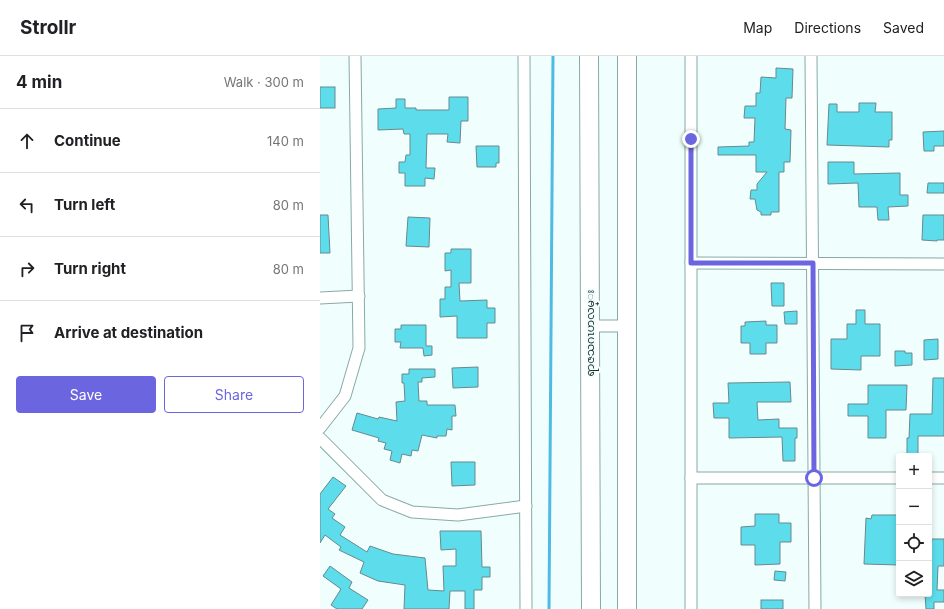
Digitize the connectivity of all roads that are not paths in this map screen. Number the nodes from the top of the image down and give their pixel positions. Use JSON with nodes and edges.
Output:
{"nodes":[{"id":1,"x":355,"y":56,"type":"edge"},
{"id":2,"x":524,"y":56,"type":"edge"},
{"id":3,"x":589,"y":56,"type":"edge"},
{"id":4,"x":626,"y":56,"type":"edge"},
{"id":5,"x":691,"y":56,"type":"edge"},
{"id":6,"x":811,"y":56,"type":"edge"},
{"id":7,"x":691,"y":263,"type":"junction"},
{"id":8,"x":813,"y":263,"type":"junction"},
{"id":9,"x":944,"y":264,"type":"edge"},
{"id":10,"x":359,"y":296,"type":"junction"},
{"id":11,"x":320,"y":298,"type":"edge"},
{"id":12,"x":590,"y":326,"type":"junction"},
{"id":13,"x":626,"y":326,"type":"junction"},
{"id":14,"x":320,"y":428,"type":"edge"},
{"id":15,"x":320,"y":438,"type":"edge"},
{"id":16,"x":691,"y":478,"type":"junction"},
{"id":17,"x":814,"y":478,"type":"junction"},
{"id":18,"x":896,"y":478,"type":"edge"},
{"id":19,"x":932,"y":478,"type":"edge"},
{"id":20,"x":944,"y":478,"type":"edge"},
{"id":21,"x":526,"y":506,"type":"junction"},
{"id":22,"x":526,"y":609,"type":"edge"},
{"id":23,"x":591,"y":609,"type":"edge"},
{"id":24,"x":627,"y":609,"type":"edge"},
{"id":25,"x":691,"y":609,"type":"edge"},
{"id":26,"x":815,"y":609,"type":"edge"}],
"edges":[{"from":1,"to":10,"type":"street"},
{"from":2,"to":21,"type":"street"},
{"from":3,"to":12,"type":"main road","name":"ရာဇသဂၤဟလမ္း"},
{"from":4,"to":13,"type":"main road"},
{"from":5,"to":7,"type":"street"},
{"from":6,"to":8,"type":"street"},
{"from":7,"to":8,"type":"street"},
{"from":7,"to":16,"type":"street"},
{"from":8,"to":9,"type":"street"},
{"from":8,"to":17,"type":"street"},
{"from":10,"to":11,"type":"street"},
{"from":10,"to":14,"type":"street"},
{"from":12,"to":13,"type":"street"},
{"from":12,"to":23,"type":"main road","name":"ရာဇသဂၤဟလမ္း"},
{"from":13,"to":24,"type":"main road"},
{"from":15,"to":21,"type":"street"},
{"from":16,"to":17,"type":"street"},
{"from":16,"to":25,"type":"street"},
{"from":17,"to":18,"type":"street"},
{"from":17,"to":26,"type":"street"},
{"from":19,"to":20,"type":"street"},
{"from":21,"to":22,"type":"street"}]}
